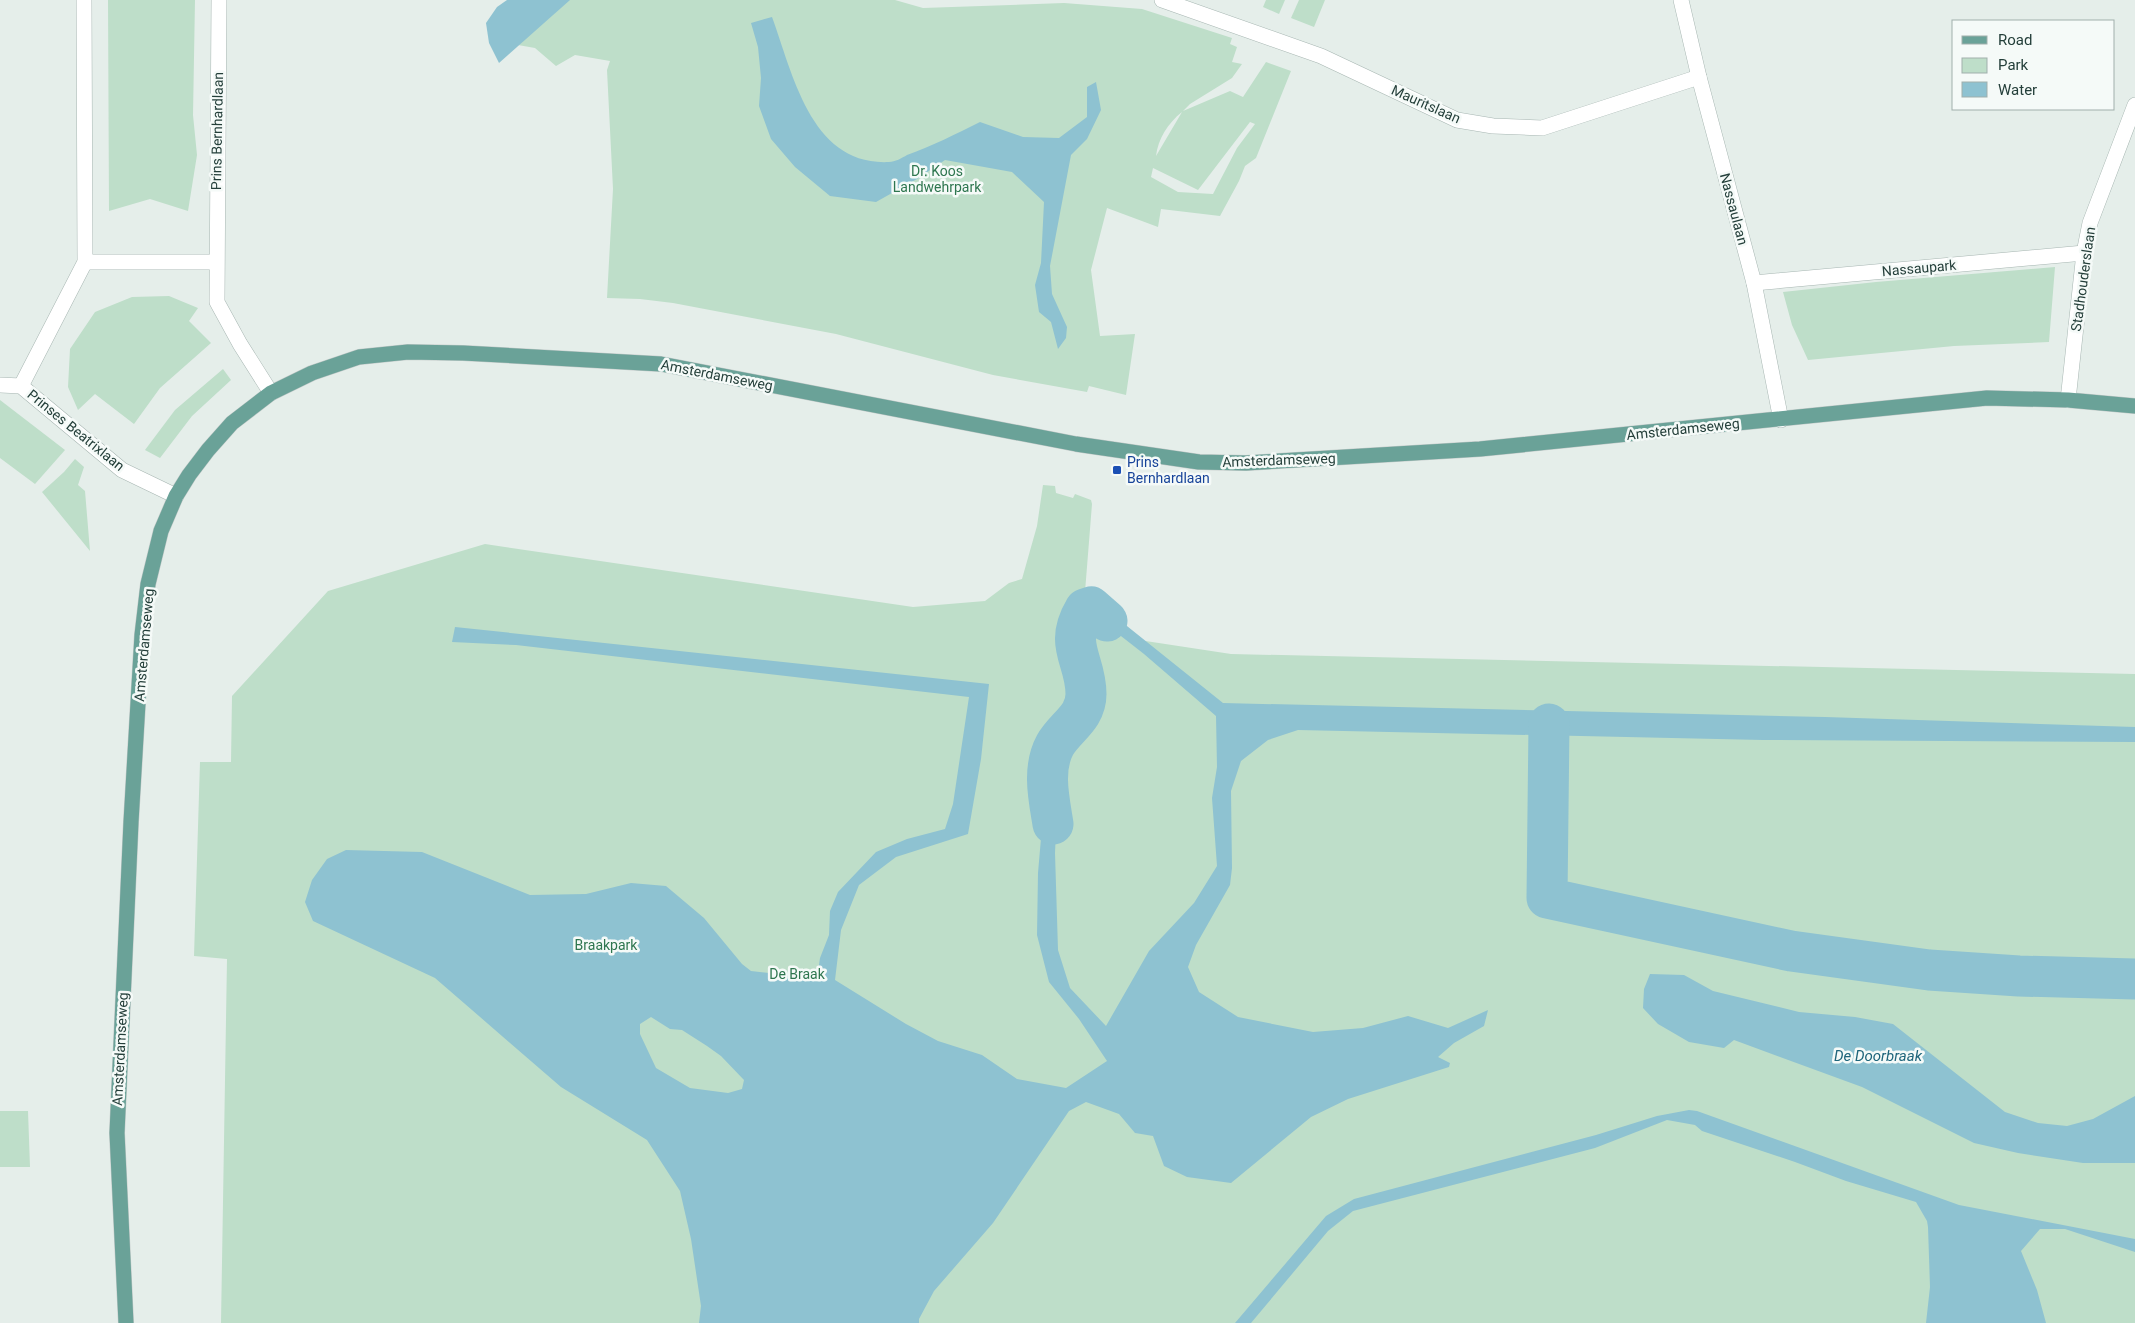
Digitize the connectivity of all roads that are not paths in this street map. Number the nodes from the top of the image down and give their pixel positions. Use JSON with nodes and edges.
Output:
{"nodes":[{"id":1,"x":84,"y":0,"type":"edge"},
{"id":2,"x":219,"y":0,"type":"edge"},
{"id":3,"x":1162,"y":0,"type":"edge"},
{"id":4,"x":1681,"y":0,"type":"edge"},
{"id":5,"x":1699,"y":76,"type":"junction"},
{"id":6,"x":2135,"y":105,"type":"edge"},
{"id":7,"x":2084,"y":253,"type":"junction"},
{"id":8,"x":85,"y":262,"type":"junction"},
{"id":9,"x":216,"y":262,"type":"junction"},
{"id":10,"x":1754,"y":283,"type":"junction"},
{"id":11,"x":0,"y":386,"type":"edge"},
{"id":12,"x":21,"y":386,"type":"junction"},
{"id":13,"x":271,"y":393,"type":"junction"},
{"id":14,"x":2068,"y":400,"type":"junction"},
{"id":15,"x":2135,"y":406,"type":"edge"},
{"id":16,"x":1781,"y":420,"type":"junction"},
{"id":17,"x":176,"y":496,"type":"junction"},
{"id":18,"x":126,"y":1323,"type":"edge"}],
"edges":[{"from":1,"to":8,"type":"street"},
{"from":2,"to":9,"type":"street","name":"Prins Bernhardlaan"},
{"from":3,"to":5,"type":"street","name":"Mauritslaan"},
{"from":4,"to":5,"type":"street","name":"Nassaulaan"},
{"from":5,"to":10,"type":"street","name":"Nassaulaan"},
{"from":6,"to":7,"type":"street","name":"Stadhouderslaan"},
{"from":7,"to":10,"type":"street","name":"Nassaupark"},
{"from":7,"to":14,"type":"street","name":"Stadhouderslaan"},
{"from":8,"to":9,"type":"street"},
{"from":8,"to":12,"type":"street"},
{"from":9,"to":13,"type":"street","name":"Prins Bernhardlaan"},
{"from":10,"to":16,"type":"street","name":"Nassaulaan"},
{"from":11,"to":12,"type":"street","name":"Prinses Beatrixlaan"},
{"from":12,"to":17,"type":"street","name":"Prinses Beatrixlaan"},
{"from":13,"to":16,"type":"main road","name":"Amsterdamseweg"},
{"from":13,"to":17,"type":"main road","name":"Amsterdamseweg"},
{"from":14,"to":15,"type":"main road","name":"Amsterdamseweg"},
{"from":14,"to":16,"type":"main road","name":"Amsterdamseweg"},
{"from":17,"to":18,"type":"main road","name":"Amsterdamseweg"}]}
